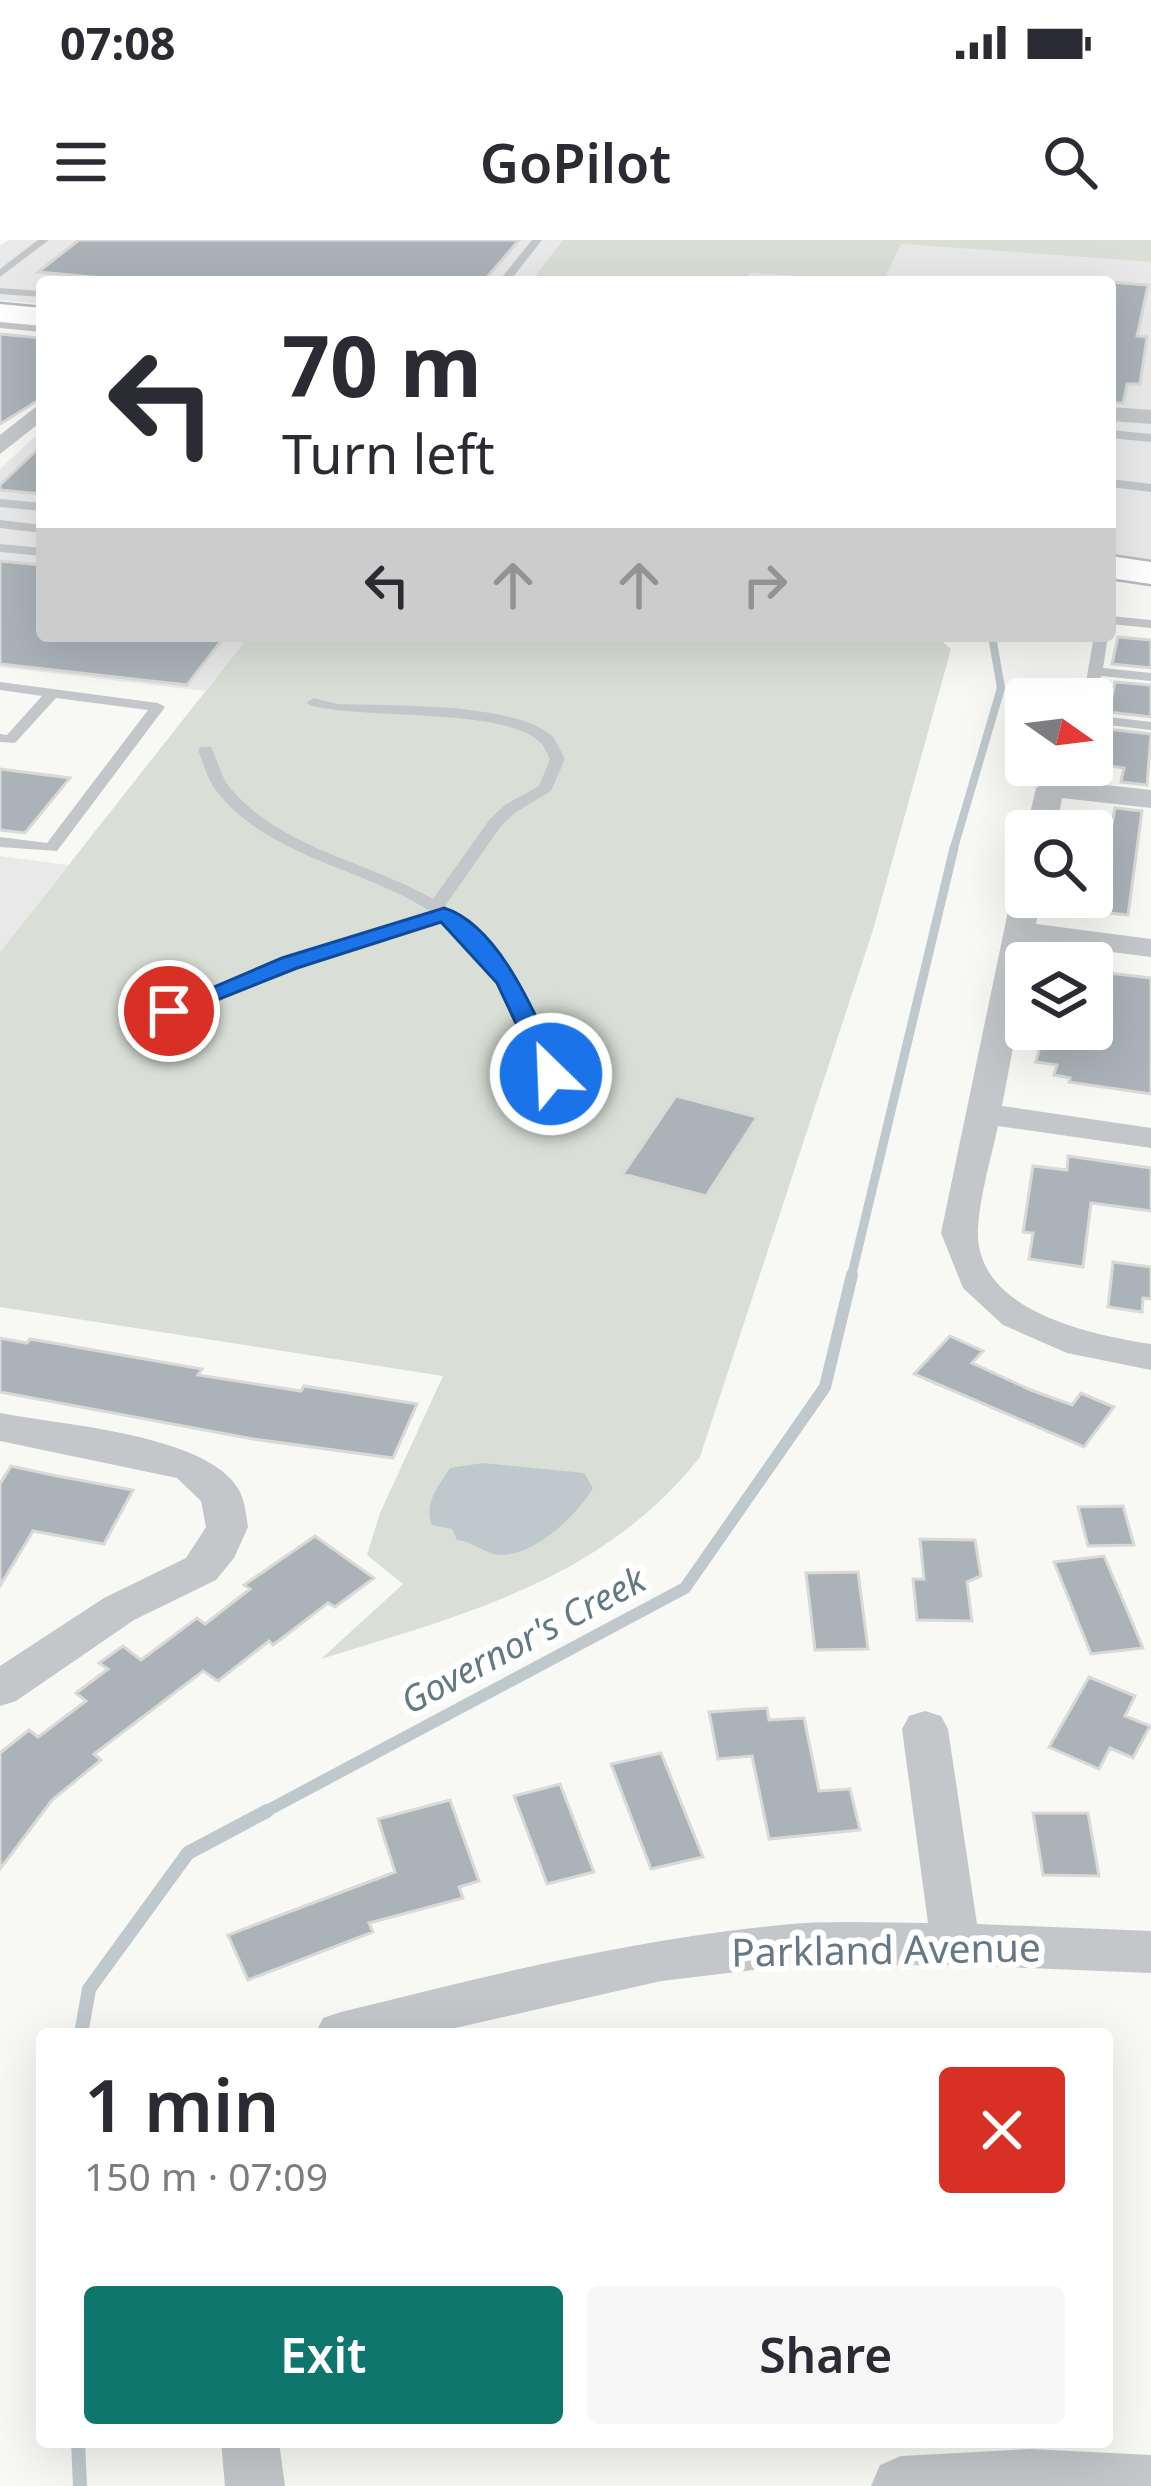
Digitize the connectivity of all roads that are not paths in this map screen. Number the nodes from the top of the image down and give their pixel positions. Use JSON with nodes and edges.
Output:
{"nodes":[{"id":1,"x":44,"y":240,"type":"edge"},
{"id":2,"x":536,"y":240,"type":"edge"},
{"id":3,"x":0,"y":274,"type":"edge"},
{"id":4,"x":508,"y":276,"type":"edge"},
{"id":5,"x":0,"y":291,"type":"edge"},
{"id":6,"x":27,"y":316,"type":"edge"},
{"id":7,"x":36,"y":414,"type":"edge"},
{"id":8,"x":1116,"y":414,"type":"edge"},
{"id":9,"x":1151,"y":417,"type":"edge"},
{"id":10,"x":1116,"y":435,"type":"edge"},
{"id":11,"x":1151,"y":438,"type":"edge"},
{"id":12,"x":0,"y":447,"type":"edge"},
{"id":13,"x":1116,"y":484,"type":"edge"},
{"id":14,"x":1151,"y":488,"type":"edge"},
{"id":15,"x":0,"y":503,"type":"edge"},
{"id":16,"x":36,"y":507,"type":"edge"},
{"id":17,"x":0,"y":524,"type":"edge"},
{"id":18,"x":36,"y":528,"type":"edge"},
{"id":19,"x":0,"y":548,"type":"edge"},
{"id":20,"x":36,"y":551,"type":"edge"},
{"id":21,"x":1116,"y":568,"type":"edge"},
{"id":22,"x":1151,"y":573,"type":"edge"},
{"id":23,"x":1116,"y":621,"type":"edge"},
{"id":24,"x":1151,"y":624,"type":"edge"},
{"id":25,"x":1100,"y":642,"type":"edge"},
{"id":26,"x":1095,"y":671,"type":"junction"},
{"id":27,"x":1151,"y":677,"type":"edge"},
{"id":28,"x":1094,"y":678,"type":"edge"},
{"id":29,"x":0,"y":686,"type":"edge"},
{"id":30,"x":52,"y":693,"type":"junction"},
{"id":31,"x":314,"y":702,"type":"dead end"},
{"id":32,"x":1113,"y":721,"type":"edge"},
{"id":33,"x":1151,"y":726,"type":"edge"},
{"id":34,"x":0,"y":738,"type":"edge"},
{"id":35,"x":206,"y":750,"type":"dead end"},
{"id":36,"x":1091,"y":786,"type":"edge"},
{"id":37,"x":1151,"y":799,"type":"edge"},
{"id":38,"x":0,"y":842,"type":"edge"},
{"id":39,"x":439,"y":911,"type":"junction"},
{"id":40,"x":1022,"y":918,"type":"edge"},
{"id":41,"x":1038,"y":918,"type":"edge"},
{"id":42,"x":1151,"y":948,"type":"edge"},
{"id":43,"x":129,"y":1027,"type":"dead end"},
{"id":44,"x":568,"y":1089,"type":"dead end"},
{"id":45,"x":980,"y":1113,"type":"junction"},
{"id":46,"x":1151,"y":1138,"type":"edge"},
{"id":47,"x":1151,"y":1357,"type":"edge"},
{"id":48,"x":0,"y":1427,"type":"edge"},
{"id":49,"x":0,"y":1689,"type":"edge"},
{"id":50,"x":925,"y":1729,"type":"dead end"},
{"id":51,"x":955,"y":1944,"type":"junction"},
{"id":52,"x":1151,"y":1952,"type":"edge"},
{"id":53,"x":365,"y":2028,"type":"edge"},
{"id":54,"x":251,"y":2448,"type":"edge"},
{"id":55,"x":1151,"y":2485,"type":"edge"},
{"id":56,"x":255,"y":2486,"type":"edge"},
{"id":57,"x":902,"y":2486,"type":"edge"}],
"edges":[{"from":1,"to":3,"type":"lane"},
{"from":2,"to":4,"type":"lane"},
{"from":5,"to":6,"type":"lane"},
{"from":7,"to":12,"type":"street"},
{"from":8,"to":9,"type":"street"},
{"from":10,"to":11,"type":"lane"},
{"from":13,"to":14,"type":"lane"},
{"from":15,"to":16,"type":"lane"},
{"from":17,"to":18,"type":"lane"},
{"from":19,"to":20,"type":"lane"},
{"from":21,"to":22,"type":"street"},
{"from":23,"to":24,"type":"lane"},
{"from":25,"to":26,"type":"lane"},
{"from":26,"to":27,"type":"lane"},
{"from":26,"to":28,"type":"lane"},
{"from":29,"to":30,"type":"lane"},
{"from":30,"to":34,"type":"lane"},
{"from":30,"to":38,"type":"lane"},
{"from":31,"to":39,"type":"lane"},
{"from":32,"to":33,"type":"lane"},
{"from":35,"to":39,"type":"lane"},
{"from":36,"to":37,"type":"street"},
{"from":39,"to":43,"type":"lane"},
{"from":39,"to":44,"type":"lane"},
{"from":40,"to":45,"type":"street"},
{"from":41,"to":42,"type":"street"},
{"from":45,"to":46,"type":"street"},
{"from":45,"to":47,"type":"street"},
{"from":48,"to":49,"type":"street"},
{"from":50,"to":51,"type":"street"},
{"from":51,"to":52,"type":"street","name":"Parkland Avenue"},
{"from":51,"to":53,"type":"street","name":"Parkland Avenue"},
{"from":54,"to":56,"type":"street"},
{"from":55,"to":57,"type":"street"}]}
